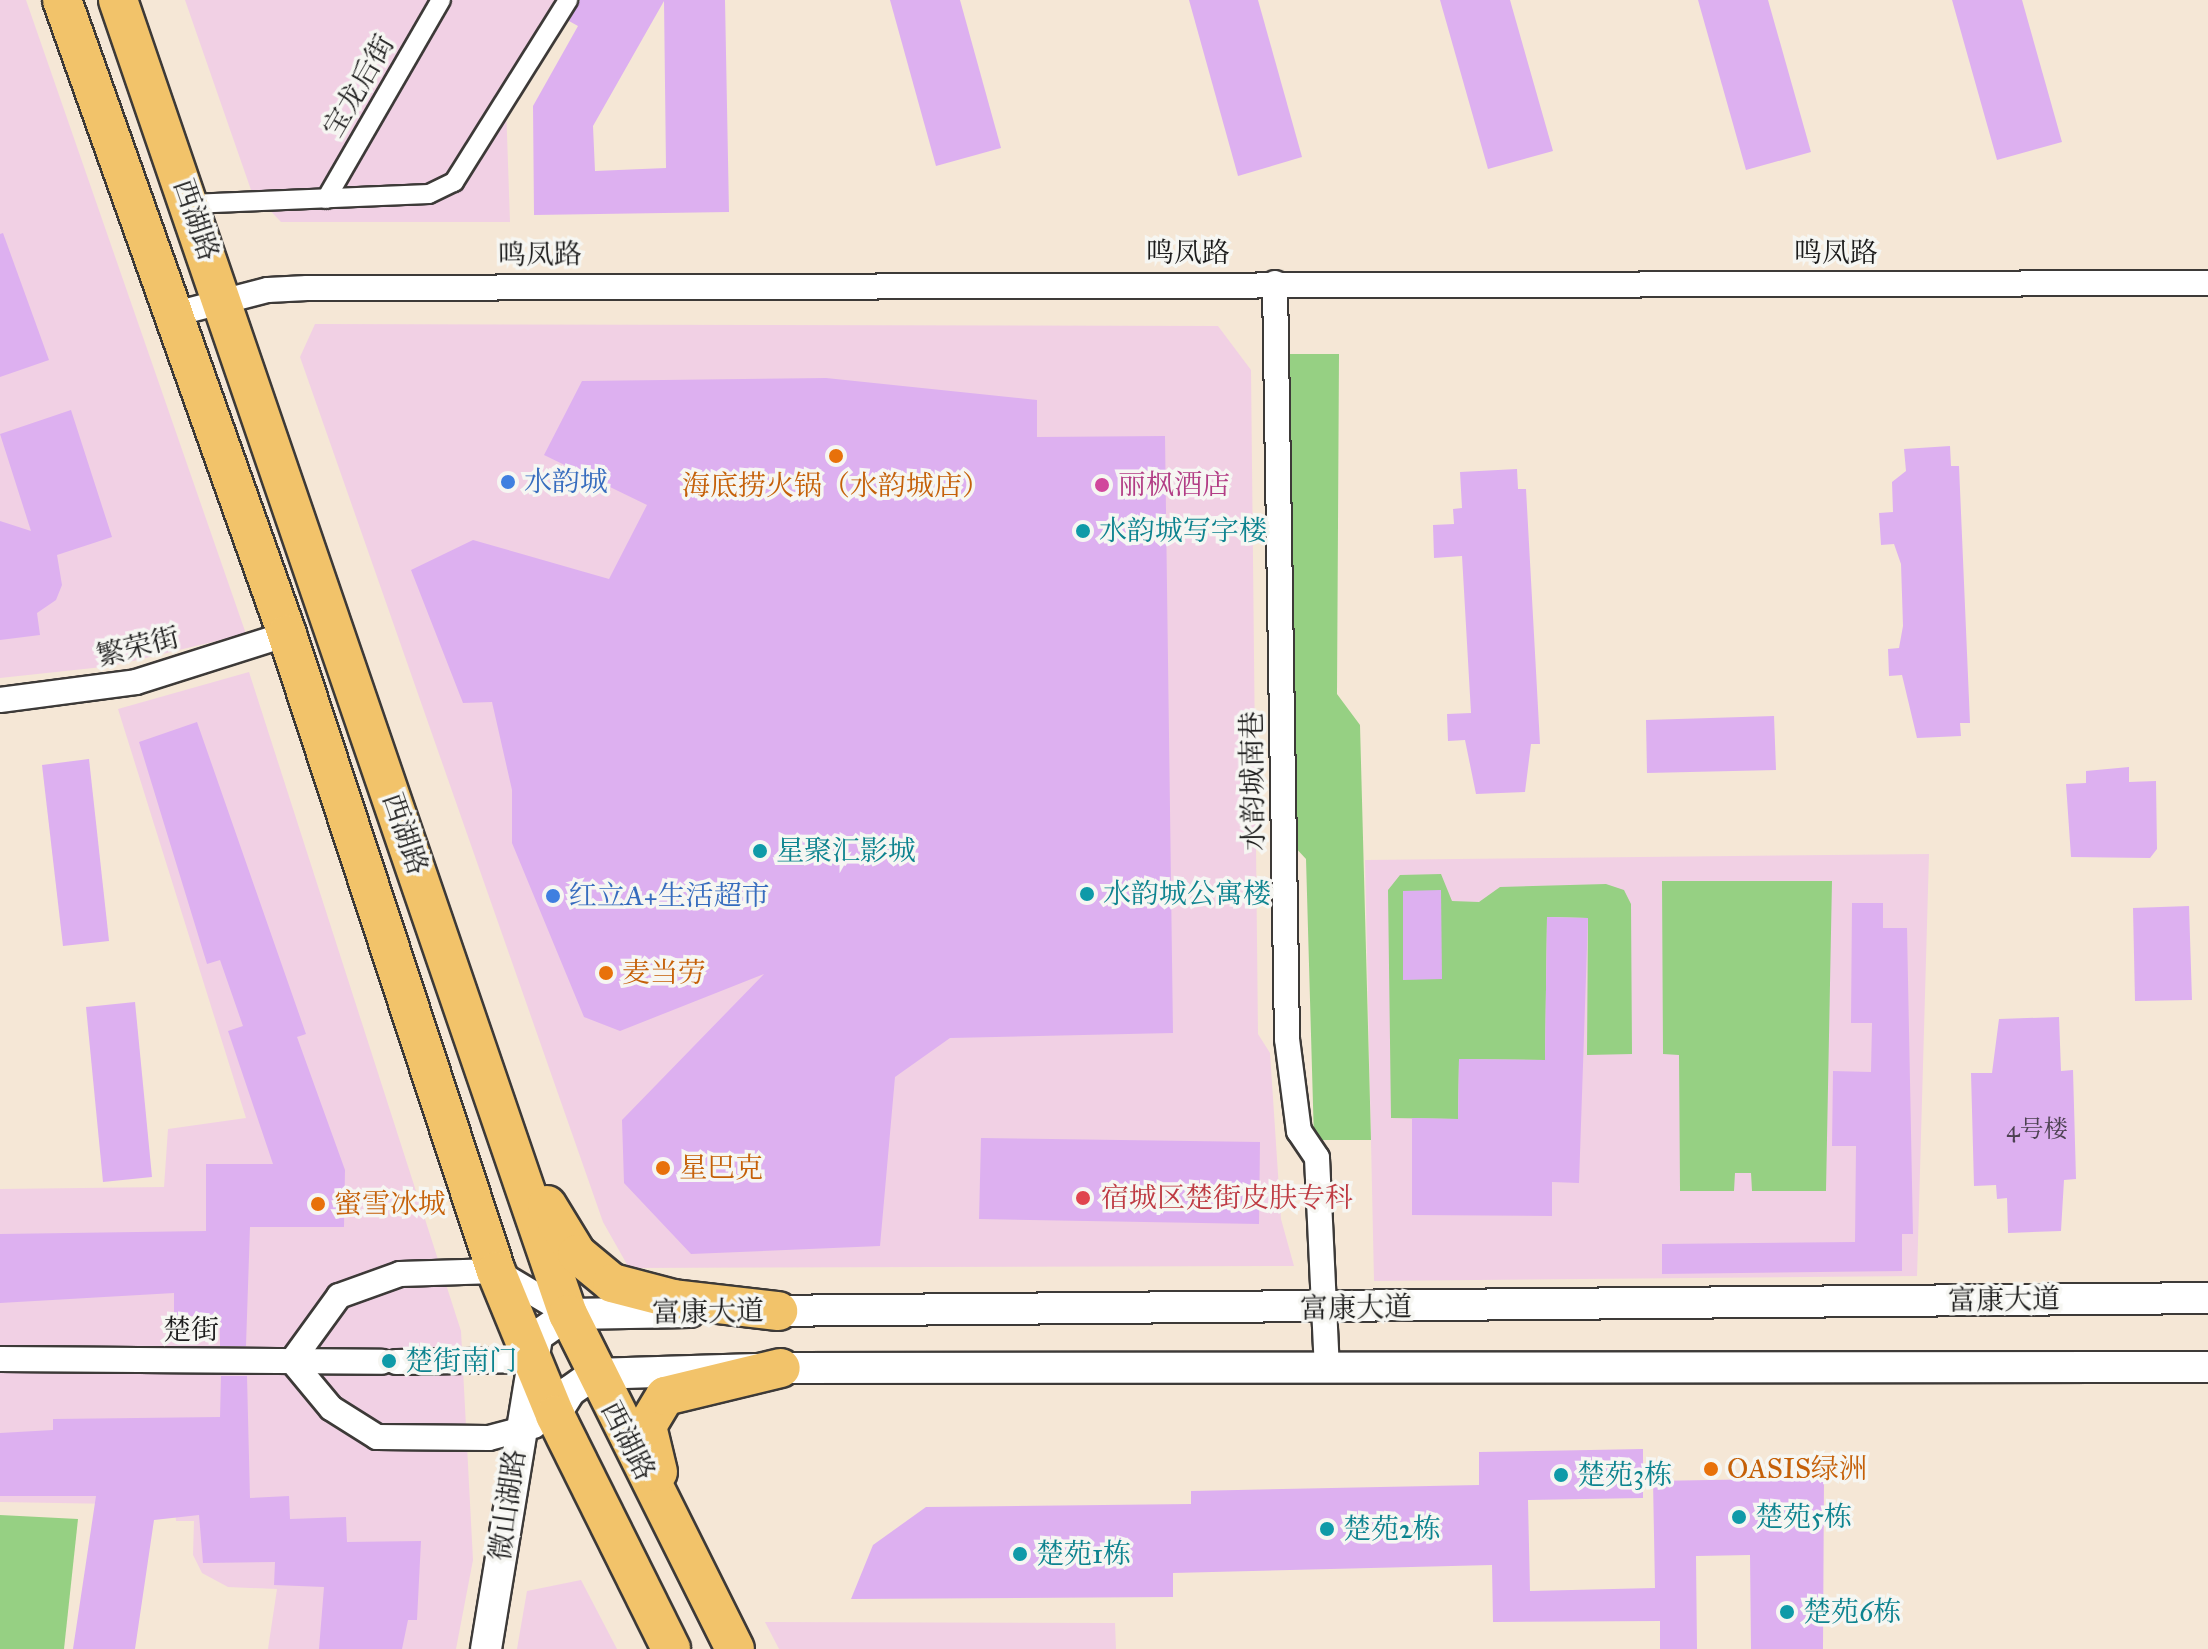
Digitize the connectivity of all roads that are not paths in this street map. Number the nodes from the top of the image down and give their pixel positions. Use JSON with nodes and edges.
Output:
{"nodes":[{"id":1,"x":62,"y":0,"type":"edge"},
{"id":2,"x":118,"y":0,"type":"edge"},
{"id":3,"x":441,"y":0,"type":"edge"},
{"id":4,"x":568,"y":0,"type":"edge"},
{"id":5,"x":326,"y":199,"type":"junction"},
{"id":6,"x":190,"y":204,"type":"junction"},
{"id":7,"x":1275,"y":283,"type":"junction"},
{"id":8,"x":2208,"y":283,"type":"edge"},
{"id":9,"x":224,"y":301,"type":"junction"},
{"id":10,"x":171,"y":315,"type":"junction"},
{"id":11,"x":287,"y":634,"type":"junction"},
{"id":12,"x":0,"y":700,"type":"edge"},
{"id":13,"x":502,"y":1120,"type":"junction"},
{"id":14,"x":496,"y":1271,"type":"junction"},
{"id":15,"x":2208,"y":1298,"type":"edge"},
{"id":16,"x":1324,"y":1309,"type":"junction"},
{"id":17,"x":778,"y":1311,"type":"junction"},
{"id":18,"x":568,"y":1314,"type":"junction"},
{"id":19,"x":0,"y":1359,"type":"edge"},
{"id":20,"x":530,"y":1360,"type":"junction"},
{"id":21,"x":292,"y":1361,"type":"junction"},
{"id":22,"x":1327,"y":1367,"type":"junction"},
{"id":23,"x":2208,"y":1367,"type":"edge"},
{"id":24,"x":781,"y":1368,"type":"junction"},
{"id":25,"x":594,"y":1374,"type":"junction"},
{"id":26,"x":555,"y":1415,"type":"junction"},
{"id":27,"x":518,"y":1434,"type":"junction"},
{"id":28,"x":705,"y":1590,"type":"junction"},
{"id":29,"x":486,"y":1649,"type":"edge"},
{"id":30,"x":671,"y":1649,"type":"edge"},
{"id":31,"x":735,"y":1649,"type":"edge"}],
"edges":[{"from":1,"to":10,"type":"main road","name":"西湖路"},
{"from":2,"to":6,"type":"main road","name":"西湖路"},
{"from":3,"to":5,"type":"street","name":"宝龙后街"},
{"from":4,"to":5,"type":"street"},
{"from":5,"to":6,"type":"street"},
{"from":6,"to":9,"type":"main road","name":"西湖路"},
{"from":7,"to":8,"type":"street","name":"鸣凤路"},
{"from":7,"to":9,"type":"street","name":"鸣凤路"},
{"from":7,"to":16,"type":"street","name":"水韵城南巷"},
{"from":9,"to":10,"type":"street","name":"鸣凤路"},
{"from":9,"to":13,"type":"main road","name":"西湖路"},
{"from":10,"to":11,"type":"main road","name":"西湖路"},
{"from":11,"to":12,"type":"street","name":"繁荣街"},
{"from":11,"to":14,"type":"main road","name":"西湖路"},
{"from":13,"to":17,"type":"main road"},
{"from":13,"to":18,"type":"main road","name":"西湖路"},
{"from":14,"to":18,"type":"street"},
{"from":14,"to":20,"type":"main road","name":"西湖路"},
{"from":14,"to":21,"type":"street"},
{"from":15,"to":16,"type":"street","name":"富康大道"},
{"from":16,"to":17,"type":"street","name":"富康大道"},
{"from":16,"to":22,"type":"street","name":"水韵城南巷"},
{"from":17,"to":18,"type":"street","name":"富康大道"},
{"from":18,"to":20,"type":"street"},
{"from":18,"to":25,"type":"main road","name":"西湖路"},
{"from":19,"to":21,"type":"street","name":"楚街"},
{"from":20,"to":21,"type":"street","name":"楚街"},
{"from":20,"to":26,"type":"main road","name":"西湖路"},
{"from":20,"to":27,"type":"street","name":"微山湖路"},
{"from":21,"to":27,"type":"street"},
{"from":22,"to":23,"type":"street","name":"富康大道"},
{"from":22,"to":24,"type":"street","name":"富康大道"},
{"from":24,"to":25,"type":"street","name":"富康大道"},
{"from":24,"to":28,"type":"main road"},
{"from":25,"to":26,"type":"street"},
{"from":25,"to":28,"type":"main road","name":"西湖路"},
{"from":26,"to":27,"type":"street"},
{"from":26,"to":30,"type":"main road","name":"西湖路"},
{"from":27,"to":29,"type":"street","name":"微山湖路"},
{"from":28,"to":31,"type":"main road","name":"西湖路"}]}
